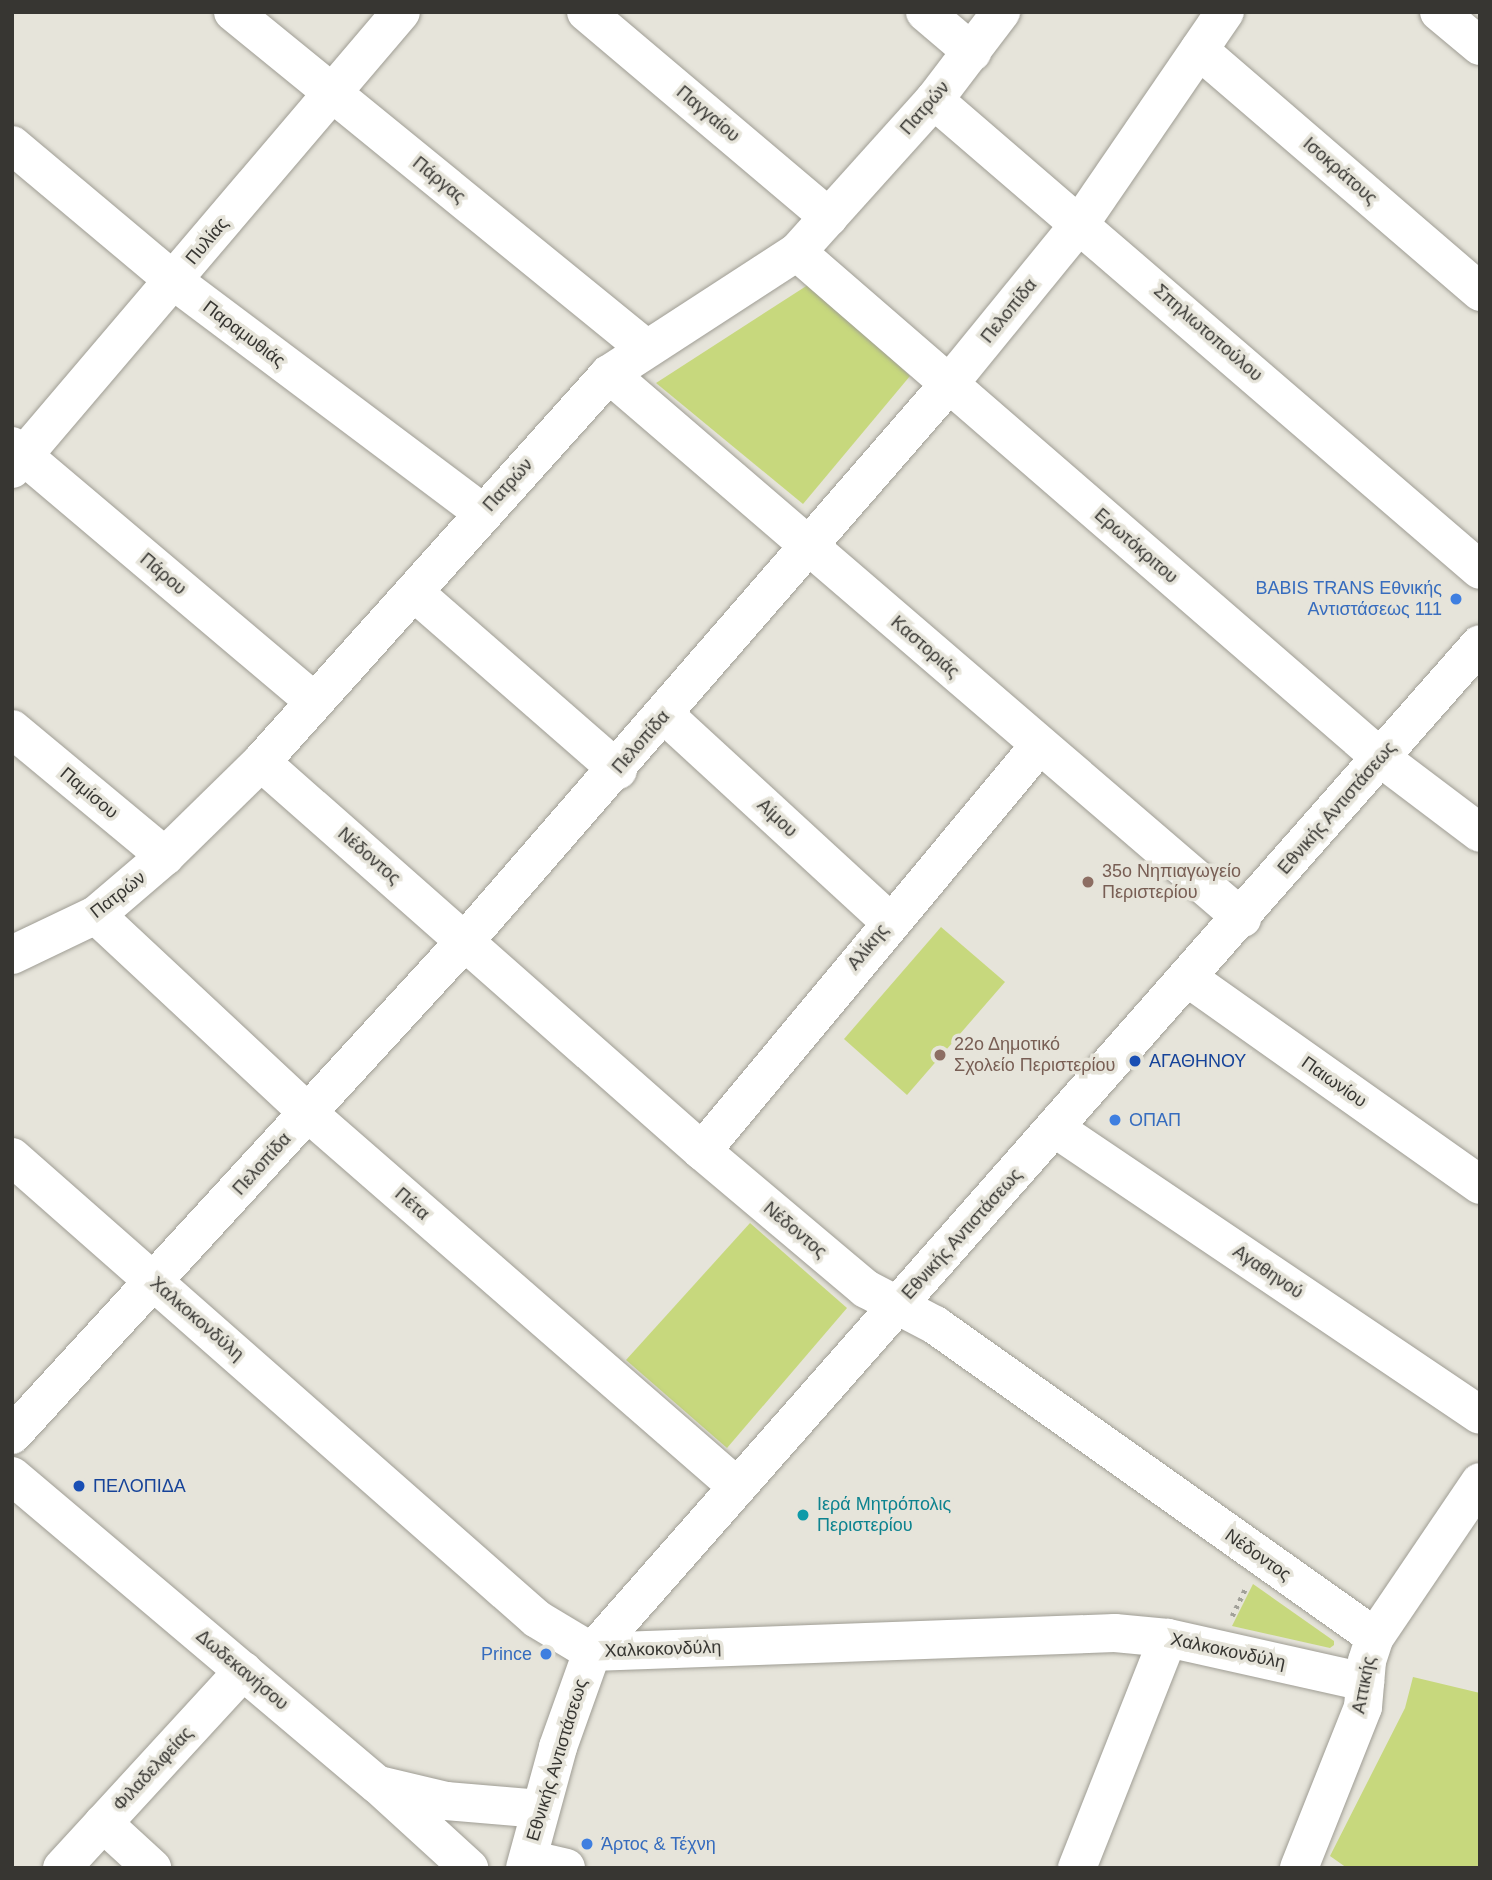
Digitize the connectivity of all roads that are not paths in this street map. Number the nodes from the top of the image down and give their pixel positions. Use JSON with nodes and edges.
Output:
{"nodes":[{"id":1,"x":233,"y":12,"type":"edge"},
{"id":2,"x":401,"y":12,"type":"edge"},
{"id":3,"x":586,"y":12,"type":"edge"},
{"id":4,"x":925,"y":12,"type":"edge"},
{"id":5,"x":1001,"y":12,"type":"edge"},
{"id":6,"x":1225,"y":12,"type":"edge"},
{"id":7,"x":1439,"y":12,"type":"edge"},
{"id":8,"x":1480,"y":46,"type":"edge"},
{"id":9,"x":1199,"y":50,"type":"junction"},
{"id":10,"x":972,"y":52,"type":"junction"},
{"id":11,"x":333,"y":93,"type":"junction"},
{"id":12,"x":934,"y":100,"type":"junction"},
{"id":13,"x":12,"y":145,"type":"edge"},
{"id":14,"x":829,"y":217,"type":"junction"},
{"id":15,"x":1081,"y":222,"type":"junction"},
{"id":16,"x":797,"y":252,"type":"junction"},
{"id":17,"x":174,"y":281,"type":"junction"},
{"id":18,"x":1480,"y":292,"type":"edge"},
{"id":19,"x":644,"y":347,"type":"junction"},
{"id":20,"x":609,"y":374,"type":"junction"},
{"id":21,"x":949,"y":384,"type":"junction"},
{"id":22,"x":16,"y":457,"type":"edge"},
{"id":23,"x":483,"y":513,"type":"junction"},
{"id":24,"x":809,"y":545,"type":"junction"},
{"id":25,"x":1480,"y":570,"type":"edge"},
{"id":26,"x":415,"y":594,"type":"junction"},
{"id":27,"x":1480,"y":644,"type":"edge"},
{"id":28,"x":314,"y":701,"type":"junction"},
{"id":29,"x":665,"y":715,"type":"junction"},
{"id":30,"x":12,"y":729,"type":"edge"},
{"id":31,"x":1038,"y":747,"type":"junction"},
{"id":32,"x":1381,"y":758,"type":"junction"},
{"id":33,"x":261,"y":762,"type":"junction"},
{"id":34,"x":618,"y":770,"type":"junction"},
{"id":35,"x":1480,"y":833,"type":"edge"},
{"id":36,"x":165,"y":856,"type":"junction"},
{"id":37,"x":96,"y":915,"type":"junction"},
{"id":38,"x":1242,"y":918,"type":"junction"},
{"id":39,"x":890,"y":922,"type":"junction"},
{"id":40,"x":465,"y":941,"type":"junction"},
{"id":41,"x":12,"y":955,"type":"edge"},
{"id":42,"x":1188,"y":978,"type":"junction"},
{"id":43,"x":308,"y":1113,"type":"junction"},
{"id":44,"x":1056,"y":1129,"type":"junction"},
{"id":45,"x":702,"y":1151,"type":"junction"},
{"id":46,"x":12,"y":1157,"type":"edge"},
{"id":47,"x":1480,"y":1185,"type":"edge"},
{"id":48,"x":156,"y":1283,"type":"junction"},
{"id":49,"x":898,"y":1305,"type":"junction"},
{"id":50,"x":1480,"y":1415,"type":"edge"},
{"id":51,"x":12,"y":1436,"type":"edge"},
{"id":52,"x":12,"y":1476,"type":"edge"},
{"id":53,"x":1480,"y":1482,"type":"edge"},
{"id":54,"x":735,"y":1485,"type":"junction"},
{"id":55,"x":1376,"y":1637,"type":"junction"},
{"id":56,"x":1168,"y":1638,"type":"junction"},
{"id":57,"x":592,"y":1652,"type":"junction"},
{"id":58,"x":243,"y":1671,"type":"junction"},
{"id":59,"x":1365,"y":1682,"type":"junction"},
{"id":60,"x":377,"y":1784,"type":"junction"},
{"id":61,"x":541,"y":1809,"type":"junction"},
{"id":62,"x":103,"y":1822,"type":"junction"},
{"id":63,"x":526,"y":1863,"type":"edge"},
{"id":64,"x":1300,"y":1867,"type":"edge"},
{"id":65,"x":62,"y":1868,"type":"edge"},
{"id":66,"x":152,"y":1868,"type":"edge"},
{"id":67,"x":469,"y":1868,"type":"edge"},
{"id":68,"x":566,"y":1868,"type":"edge"},
{"id":69,"x":1077,"y":1868,"type":"edge"}],
"edges":[{"from":1,"to":11,"type":"street","name":"Πάργας"},
{"from":2,"to":11,"type":"street","name":"Πυλίας"},
{"from":3,"to":14,"type":"street","name":"Παγγαίου"},
{"from":4,"to":10,"type":"street"},
{"from":5,"to":10,"type":"street","name":"Πατρών"},
{"from":6,"to":9,"type":"street","name":"Πελοπίδα"},
{"from":7,"to":8,"type":"street"},
{"from":9,"to":15,"type":"street","name":"Πελοπίδα"},
{"from":9,"to":18,"type":"street","name":"Ισοκράτους"},
{"from":10,"to":12,"type":"street","name":"Πατρών"},
{"from":11,"to":17,"type":"street","name":"Πυλίας"},
{"from":11,"to":19,"type":"street","name":"Πάργας"},
{"from":12,"to":14,"type":"street","name":"Πατρών"},
{"from":12,"to":15,"type":"street","name":"Σπηλιωτοπούλου"},
{"from":13,"to":17,"type":"street","name":"Παραμυθιάς"},
{"from":14,"to":16,"type":"street","name":"Πατρών"},
{"from":15,"to":21,"type":"street","name":"Πελοπίδα"},
{"from":15,"to":25,"type":"street","name":"Σπηλιωτοπούλου"},
{"from":16,"to":19,"type":"street","name":"Πατρών"},
{"from":16,"to":21,"type":"street","name":"Ερωτόκριτου"},
{"from":17,"to":22,"type":"street","name":"Πυλίας"},
{"from":17,"to":23,"type":"street","name":"Παραμυθιάς"},
{"from":19,"to":20,"type":"street","name":"Πατρών"},
{"from":20,"to":23,"type":"street","name":"Πατρών"},
{"from":20,"to":24,"type":"street","name":"Καστοριάς"},
{"from":21,"to":24,"type":"street","name":"Πελοπίδα"},
{"from":21,"to":32,"type":"street","name":"Ερωτόκριτου"},
{"from":22,"to":28,"type":"street","name":"Πάρου"},
{"from":23,"to":26,"type":"street","name":"Πατρών"},
{"from":24,"to":29,"type":"street","name":"Πελοπίδα"},
{"from":24,"to":31,"type":"street","name":"Καστοριάς"},
{"from":26,"to":28,"type":"street","name":"Πατρών"},
{"from":26,"to":34,"type":"street"},
{"from":27,"to":32,"type":"street","name":"Εθνικής Αντιστάσεως"},
{"from":28,"to":33,"type":"street","name":"Πατρών"},
{"from":29,"to":34,"type":"street","name":"Πελοπίδα"},
{"from":29,"to":39,"type":"street","name":"Αίμου"},
{"from":30,"to":36,"type":"street","name":"Παμίσου"},
{"from":31,"to":38,"type":"street","name":"Καστοριάς"},
{"from":31,"to":39,"type":"street","name":"Αλίκης"},
{"from":32,"to":35,"type":"street","name":"Ερωτόκριτου"},
{"from":32,"to":38,"type":"street","name":"Εθνικής Αντιστάσεως"},
{"from":33,"to":36,"type":"street","name":"Πατρών"},
{"from":33,"to":40,"type":"street","name":"Νέδοντος"},
{"from":34,"to":40,"type":"street","name":"Πελοπίδα"},
{"from":36,"to":37,"type":"street","name":"Πατρών"},
{"from":37,"to":41,"type":"street","name":"Πατρών"},
{"from":37,"to":43,"type":"street","name":"Πέτα"},
{"from":38,"to":42,"type":"street","name":"Εθνικής Αντιστάσεως"},
{"from":39,"to":45,"type":"street","name":"Αλίκης"},
{"from":40,"to":43,"type":"street","name":"Πελοπίδα"},
{"from":40,"to":45,"type":"street","name":"Νέδοντος"},
{"from":42,"to":44,"type":"street","name":"Εθνικής Αντιστάσεως"},
{"from":42,"to":47,"type":"street","name":"Παιωνίου"},
{"from":43,"to":48,"type":"street","name":"Πελοπίδα"},
{"from":43,"to":54,"type":"street","name":"Πέτα"},
{"from":44,"to":49,"type":"street","name":"Εθνικής Αντιστάσεως"},
{"from":44,"to":50,"type":"street","name":"Αγαθηνού"},
{"from":45,"to":49,"type":"street","name":"Νέδοντος"},
{"from":46,"to":48,"type":"street","name":"Χαλκοκονδύλη"},
{"from":48,"to":51,"type":"street","name":"Πελοπίδα"},
{"from":48,"to":57,"type":"street","name":"Χαλκοκονδύλη"},
{"from":49,"to":54,"type":"street","name":"Εθνικής Αντιστάσεως"},
{"from":49,"to":55,"type":"street","name":"Νέδοντος"},
{"from":52,"to":58,"type":"street","name":"Δωδεκανήσου"},
{"from":53,"to":55,"type":"street","name":"Αττικής"},
{"from":54,"to":57,"type":"street","name":"Εθνικής Αντιστάσεως"},
{"from":55,"to":59,"type":"street","name":"Αττικής"},
{"from":56,"to":57,"type":"street","name":"Χαλκοκονδύλη"},
{"from":56,"to":59,"type":"street","name":"Χαλκοκονδύλη"},
{"from":56,"to":69,"type":"street"},
{"from":57,"to":61,"type":"street","name":"Εθνικής Αντιστάσεως"},
{"from":58,"to":60,"type":"street","name":"Δωδεκανήσου"},
{"from":58,"to":62,"type":"street","name":"Φιλαδελφείας"},
{"from":59,"to":64,"type":"street","name":"Αττικής"},
{"from":60,"to":61,"type":"street"},
{"from":60,"to":67,"type":"street","name":"Δωδεκανήσου"},
{"from":61,"to":63,"type":"street","name":"Εθνικής Αντιστάσεως"},
{"from":62,"to":65,"type":"street","name":"Φιλαδελφείας"},
{"from":62,"to":66,"type":"street"},
{"from":63,"to":68,"type":"street"}]}
